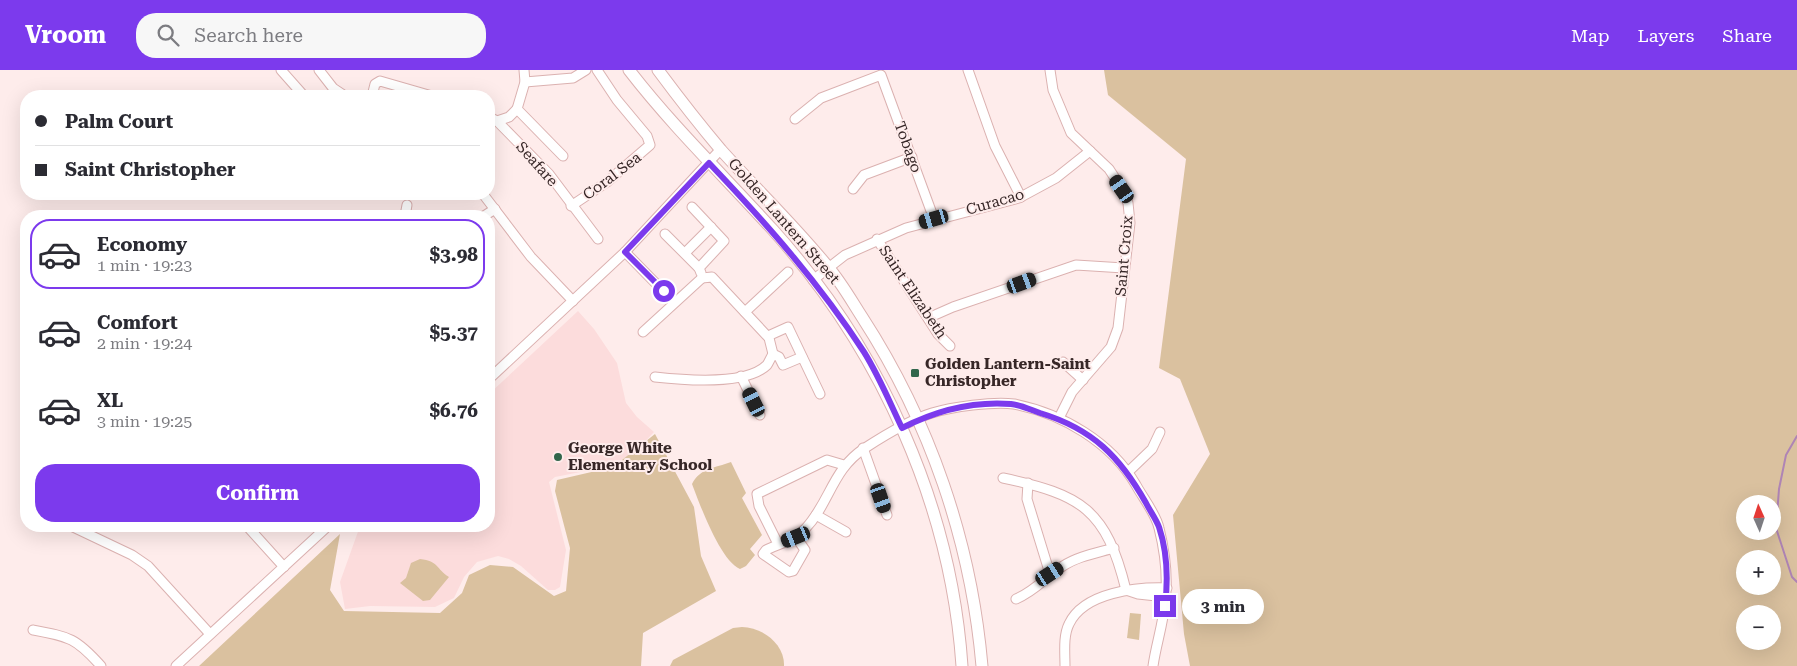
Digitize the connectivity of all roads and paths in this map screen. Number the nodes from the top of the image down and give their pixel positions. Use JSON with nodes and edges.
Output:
{"nodes":[{"id":1,"x":281,"y":70,"type":"edge"},
{"id":2,"x":319,"y":70,"type":"edge"},
{"id":3,"x":524,"y":70,"type":"edge"},
{"id":4,"x":586,"y":70,"type":"edge"},
{"id":5,"x":597,"y":70,"type":"edge"},
{"id":6,"x":629,"y":70,"type":"edge"},
{"id":7,"x":658,"y":70,"type":"edge"},
{"id":8,"x":968,"y":70,"type":"edge"},
{"id":9,"x":1050,"y":70,"type":"edge"},
{"id":10,"x":525,"y":82,"type":"junction"},
{"id":11,"x":299,"y":90,"type":"edge"},
{"id":12,"x":336,"y":90,"type":"edge"},
{"id":13,"x":374,"y":90,"type":"edge"},
{"id":14,"x":411,"y":90,"type":"edge"},
{"id":15,"x":517,"y":109,"type":"junction"},
{"id":16,"x":495,"y":119,"type":"edge"},
{"id":17,"x":795,"y":119,"type":"dead end"},
{"id":18,"x":495,"y":121,"type":"edge"},
{"id":19,"x":721,"y":149,"type":"junction"},
{"id":20,"x":1090,"y":151,"type":"junction"},
{"id":21,"x":563,"y":156,"type":"dead end"},
{"id":22,"x":912,"y":157,"type":"junction"},
{"id":23,"x":709,"y":163,"type":"junction"},
{"id":24,"x":853,"y":189,"type":"dead end"},
{"id":25,"x":1020,"y":197,"type":"junction"},
{"id":26,"x":488,"y":200,"type":"edge"},
{"id":27,"x":407,"y":205,"type":"dead end"},
{"id":28,"x":571,"y":206,"type":"junction"},
{"id":29,"x":692,"y":207,"type":"dead end"},
{"id":30,"x":495,"y":209,"type":"joint"},
{"id":31,"x":406,"y":210,"type":"edge"},
{"id":32,"x":934,"y":219,"type":"junction"},
{"id":33,"x":711,"y":227,"type":"junction"},
{"id":34,"x":665,"y":234,"type":"dead end"},
{"id":35,"x":598,"y":239,"type":"dead end"},
{"id":36,"x":877,"y":239,"type":"junction"},
{"id":37,"x":625,"y":252,"type":"junction"},
{"id":38,"x":685,"y":254,"type":"junction"},
{"id":39,"x":700,"y":268,"type":"junction"},
{"id":40,"x":829,"y":268,"type":"junction"},
{"id":41,"x":1124,"y":268,"type":"junction"},
{"id":42,"x":788,"y":272,"type":"dead end"},
{"id":43,"x":702,"y":278,"type":"junction"},
{"id":44,"x":813,"y":280,"type":"junction"},
{"id":45,"x":573,"y":301,"type":"junction"},
{"id":46,"x":674,"y":302,"type":"junction"},
{"id":47,"x":745,"y":312,"type":"junction"},
{"id":48,"x":928,"y":318,"type":"junction"},
{"id":49,"x":643,"y":332,"type":"dead end"},
{"id":50,"x":768,"y":336,"type":"junction"},
{"id":51,"x":950,"y":346,"type":"dead end"},
{"id":52,"x":773,"y":354,"type":"junction"},
{"id":53,"x":802,"y":357,"type":"junction"},
{"id":54,"x":1063,"y":362,"type":"dead end"},
{"id":55,"x":495,"y":373,"type":"edge"},
{"id":56,"x":741,"y":376,"type":"junction"},
{"id":57,"x":655,"y":377,"type":"dead end"},
{"id":58,"x":1083,"y":380,"type":"junction"},
{"id":59,"x":820,"y":394,"type":"dead end"},
{"id":60,"x":760,"y":416,"type":"dead end"},
{"id":61,"x":1059,"y":418,"type":"junction"},
{"id":62,"x":918,"y":420,"type":"junction"},
{"id":63,"x":902,"y":428,"type":"junction"},
{"id":64,"x":1160,"y":432,"type":"dead end"},
{"id":65,"x":863,"y":448,"type":"junction"},
{"id":66,"x":844,"y":465,"type":"junction"},
{"id":67,"x":1128,"y":472,"type":"junction"},
{"id":68,"x":1003,"y":478,"type":"dead end"},
{"id":69,"x":1028,"y":483,"type":"junction"},
{"id":70,"x":816,"y":515,"type":"junction"},
{"id":71,"x":887,"y":515,"type":"dead end"},
{"id":72,"x":84,"y":532,"type":"edge"},
{"id":73,"x":252,"y":532,"type":"edge"},
{"id":74,"x":322,"y":532,"type":"edge"},
{"id":75,"x":846,"y":532,"type":"dead end"},
{"id":76,"x":796,"y":537,"type":"junction"},
{"id":77,"x":778,"y":544,"type":"junction"},
{"id":78,"x":1114,"y":548,"type":"junction"},
{"id":79,"x":284,"y":567,"type":"junction"},
{"id":80,"x":1050,"y":574,"type":"junction"},
{"id":81,"x":1126,"y":590,"type":"junction"},
{"id":82,"x":1166,"y":592,"type":"junction"},
{"id":83,"x":1016,"y":599,"type":"dead end"},
{"id":84,"x":33,"y":630,"type":"dead end"},
{"id":85,"x":210,"y":634,"type":"junction"},
{"id":86,"x":101,"y":666,"type":"edge"},
{"id":87,"x":176,"y":666,"type":"edge"},
{"id":88,"x":962,"y":666,"type":"edge"},
{"id":89,"x":982,"y":666,"type":"edge"},
{"id":90,"x":1065,"y":666,"type":"edge"},
{"id":91,"x":1153,"y":666,"type":"edge"}],
"edges":[{"from":1,"to":11,"type":"street"},
{"from":2,"to":12,"type":"street"},
{"from":3,"to":10,"type":"street"},
{"from":4,"to":10,"type":"street"},
{"from":5,"to":28,"type":"street","name":"Coral Sea"},
{"from":6,"to":23,"type":"main road","name":"Golden Lantern Street"},
{"from":7,"to":19,"type":"main road","name":"Golden Lantern Street"},
{"from":8,"to":25,"type":"street"},
{"from":9,"to":20,"type":"street","name":"Saint Croix"},
{"from":10,"to":15,"type":"street"},
{"from":13,"to":14,"type":"street"},
{"from":15,"to":16,"type":"street"},
{"from":15,"to":21,"type":"street"},
{"from":17,"to":22,"type":"street","name":"Tobago"},
{"from":18,"to":28,"type":"street","name":"Seafare"},
{"from":19,"to":23,"type":"street"},
{"from":19,"to":40,"type":"main road","name":"Golden Lantern Street"},
{"from":20,"to":25,"type":"street","name":"Curacao"},
{"from":20,"to":41,"type":"street","name":"Saint Croix"},
{"from":22,"to":24,"type":"street"},
{"from":22,"to":32,"type":"street","name":"Tobago"},
{"from":23,"to":37,"type":"street"},
{"from":23,"to":44,"type":"main road","name":"Golden Lantern Street"},
{"from":25,"to":32,"type":"street","name":"Curacao"},
{"from":26,"to":30,"type":"street"},
{"from":27,"to":31,"type":"street"},
{"from":28,"to":35,"type":"street","name":"Seafare"},
{"from":29,"to":33,"type":"street"},
{"from":30,"to":45,"type":"street"},
{"from":32,"to":36,"type":"street","name":"Curacao"},
{"from":33,"to":38,"type":"street"},
{"from":33,"to":39,"type":"street"},
{"from":34,"to":38,"type":"street"},
{"from":36,"to":40,"type":"street","name":"Curacao"},
{"from":36,"to":48,"type":"street","name":"Saint Elizabeth"},
{"from":37,"to":45,"type":"street"},
{"from":37,"to":46,"type":"street"},
{"from":38,"to":39,"type":"street"},
{"from":39,"to":43,"type":"street"},
{"from":40,"to":44,"type":"street","name":"Curacao"},
{"from":40,"to":62,"type":"main road","name":"Golden Lantern Street"},
{"from":41,"to":48,"type":"street"},
{"from":41,"to":58,"type":"street","name":"Saint Croix"},
{"from":42,"to":47,"type":"street"},
{"from":43,"to":46,"type":"street"},
{"from":43,"to":47,"type":"street"},
{"from":44,"to":63,"type":"main road","name":"Golden Lantern Street"},
{"from":45,"to":55,"type":"street"},
{"from":46,"to":49,"type":"street"},
{"from":47,"to":50,"type":"street"},
{"from":48,"to":51,"type":"street","name":"Saint Elizabeth"},
{"from":50,"to":52,"type":"street"},
{"from":50,"to":53,"type":"street"},
{"from":52,"to":53,"type":"street"},
{"from":52,"to":56,"type":"street"},
{"from":53,"to":59,"type":"street"},
{"from":54,"to":58,"type":"street"},
{"from":56,"to":57,"type":"street"},
{"from":56,"to":60,"type":"street"},
{"from":58,"to":61,"type":"street","name":"Saint Croix"},
{"from":61,"to":62,"type":"street"},
{"from":61,"to":67,"type":"street"},
{"from":62,"to":63,"type":"street"},
{"from":62,"to":89,"type":"main road","name":"Golden Lantern Street"},
{"from":63,"to":65,"type":"street"},
{"from":63,"to":88,"type":"main road","name":"Golden Lantern Street"},
{"from":64,"to":67,"type":"street"},
{"from":65,"to":66,"type":"street"},
{"from":65,"to":71,"type":"street"},
{"from":66,"to":70,"type":"street"},
{"from":66,"to":77,"type":"street"},
{"from":67,"to":82,"type":"street"},
{"from":68,"to":69,"type":"street"},
{"from":69,"to":78,"type":"street"},
{"from":69,"to":80,"type":"street"},
{"from":70,"to":75,"type":"street"},
{"from":70,"to":76,"type":"street"},
{"from":72,"to":85,"type":"street"},
{"from":73,"to":79,"type":"street"},
{"from":74,"to":79,"type":"street"},
{"from":76,"to":77,"type":"street"},
{"from":76,"to":77,"type":"street"},
{"from":78,"to":80,"type":"street"},
{"from":78,"to":81,"type":"street"},
{"from":79,"to":85,"type":"street"},
{"from":80,"to":83,"type":"street"},
{"from":81,"to":82,"type":"street"},
{"from":81,"to":90,"type":"street"},
{"from":82,"to":91,"type":"street"},
{"from":84,"to":86,"type":"street"},
{"from":85,"to":87,"type":"street"}]}
